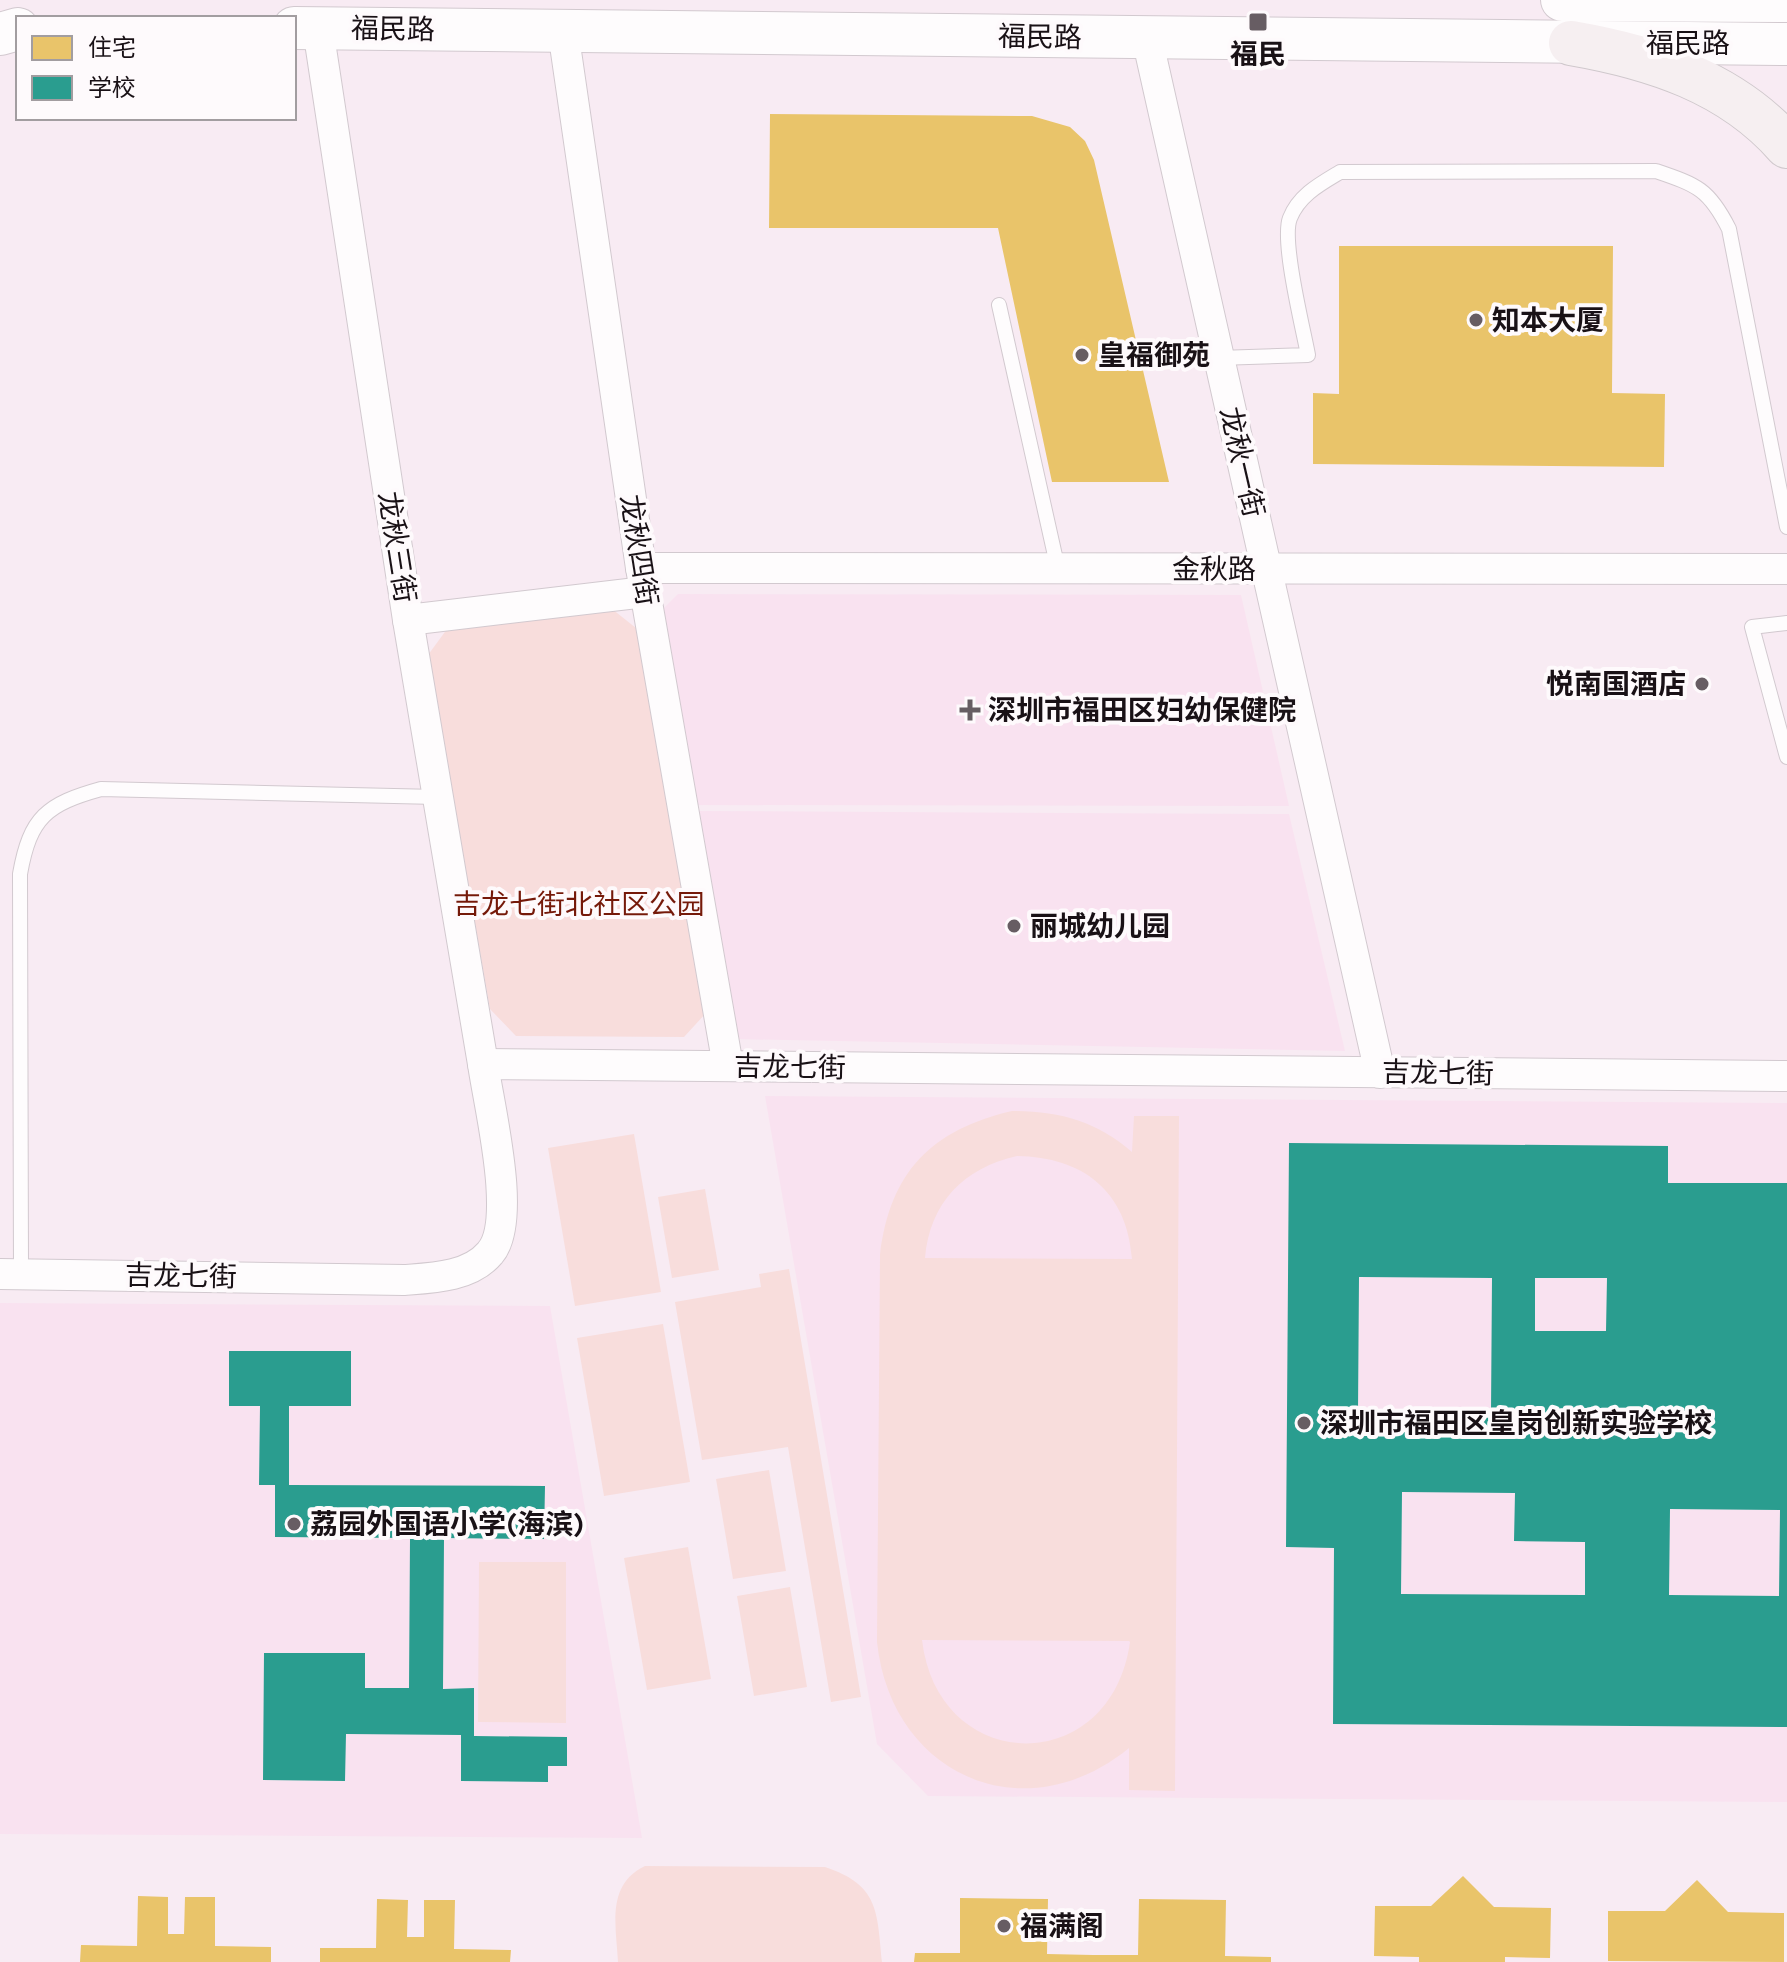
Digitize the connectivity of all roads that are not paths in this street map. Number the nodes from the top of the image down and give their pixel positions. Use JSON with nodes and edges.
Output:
{"nodes":[{"id":1,"x":1562,"y":0,"type":"edge"},
{"id":2,"x":1573,"y":0,"type":"edge"},
{"id":3,"x":1787,"y":1,"type":"edge"},
{"id":4,"x":306,"y":28,"type":"edge"},
{"id":5,"x":563,"y":31,"type":"junction"},
{"id":6,"x":1147,"y":38,"type":"junction"},
{"id":7,"x":1571,"y":43,"type":"junction"},
{"id":8,"x":1787,"y":44,"type":"edge"},
{"id":9,"x":1787,"y":146,"type":"edge"},
{"id":10,"x":999,"y":305,"type":"dead end"},
{"id":11,"x":1218,"y":358,"type":"junction"},
{"id":12,"x":1787,"y":527,"type":"edge"},
{"id":13,"x":1058,"y":569,"type":"junction"},
{"id":14,"x":1266,"y":569,"type":"junction"},
{"id":15,"x":1787,"y":569,"type":"edge"},
{"id":16,"x":643,"y":580,"type":"junction"},
{"id":17,"x":408,"y":620,"type":"junction"},
{"id":18,"x":1787,"y":623,"type":"edge"},
{"id":19,"x":1787,"y":757,"type":"edge"},
{"id":20,"x":437,"y":797,"type":"junction"},
{"id":21,"x":483,"y":1064,"type":"junction"},
{"id":22,"x":728,"y":1066,"type":"junction"},
{"id":23,"x":1380,"y":1073,"type":"junction"},
{"id":24,"x":1787,"y":1076,"type":"edge"},
{"id":25,"x":10,"y":1274,"type":"edge"}],
"edges":[{"from":1,"to":2,"type":"main road","name":"福民路"},
{"from":2,"to":3,"type":"main road","name":"福民路"},
{"from":4,"to":5,"type":"main road","name":"福民路"},
{"from":4,"to":17,"type":"street","name":"龙秋三街"},
{"from":5,"to":6,"type":"main road","name":"福民路"},
{"from":5,"to":16,"type":"street","name":"龙秋四街"},
{"from":6,"to":7,"type":"main road","name":"福民路"},
{"from":6,"to":11,"type":"street","name":"龙秋一街"},
{"from":7,"to":8,"type":"main road","name":"福民路"},
{"from":7,"to":9,"type":"main road"},
{"from":10,"to":13,"type":"lane"},
{"from":11,"to":12,"type":"lane"},
{"from":11,"to":14,"type":"street","name":"龙秋一街"},
{"from":13,"to":14,"type":"street","name":"金秋路"},
{"from":13,"to":16,"type":"street","name":"金秋路"},
{"from":14,"to":15,"type":"street","name":"金秋路"},
{"from":14,"to":23,"type":"street","name":"龙秋一街"},
{"from":16,"to":17,"type":"street","name":"金秋路"},
{"from":16,"to":22,"type":"street","name":"龙秋四街"},
{"from":17,"to":20,"type":"street","name":"龙秋三街"},
{"from":18,"to":19,"type":"lane"},
{"from":20,"to":21,"type":"street","name":"龙秋三街"},
{"from":20,"to":25,"type":"lane"},
{"from":21,"to":22,"type":"street","name":"吉龙七街"},
{"from":21,"to":25,"type":"street","name":"吉龙七街"},
{"from":22,"to":23,"type":"street","name":"吉龙七街"},
{"from":23,"to":24,"type":"street","name":"吉龙七街"}]}
